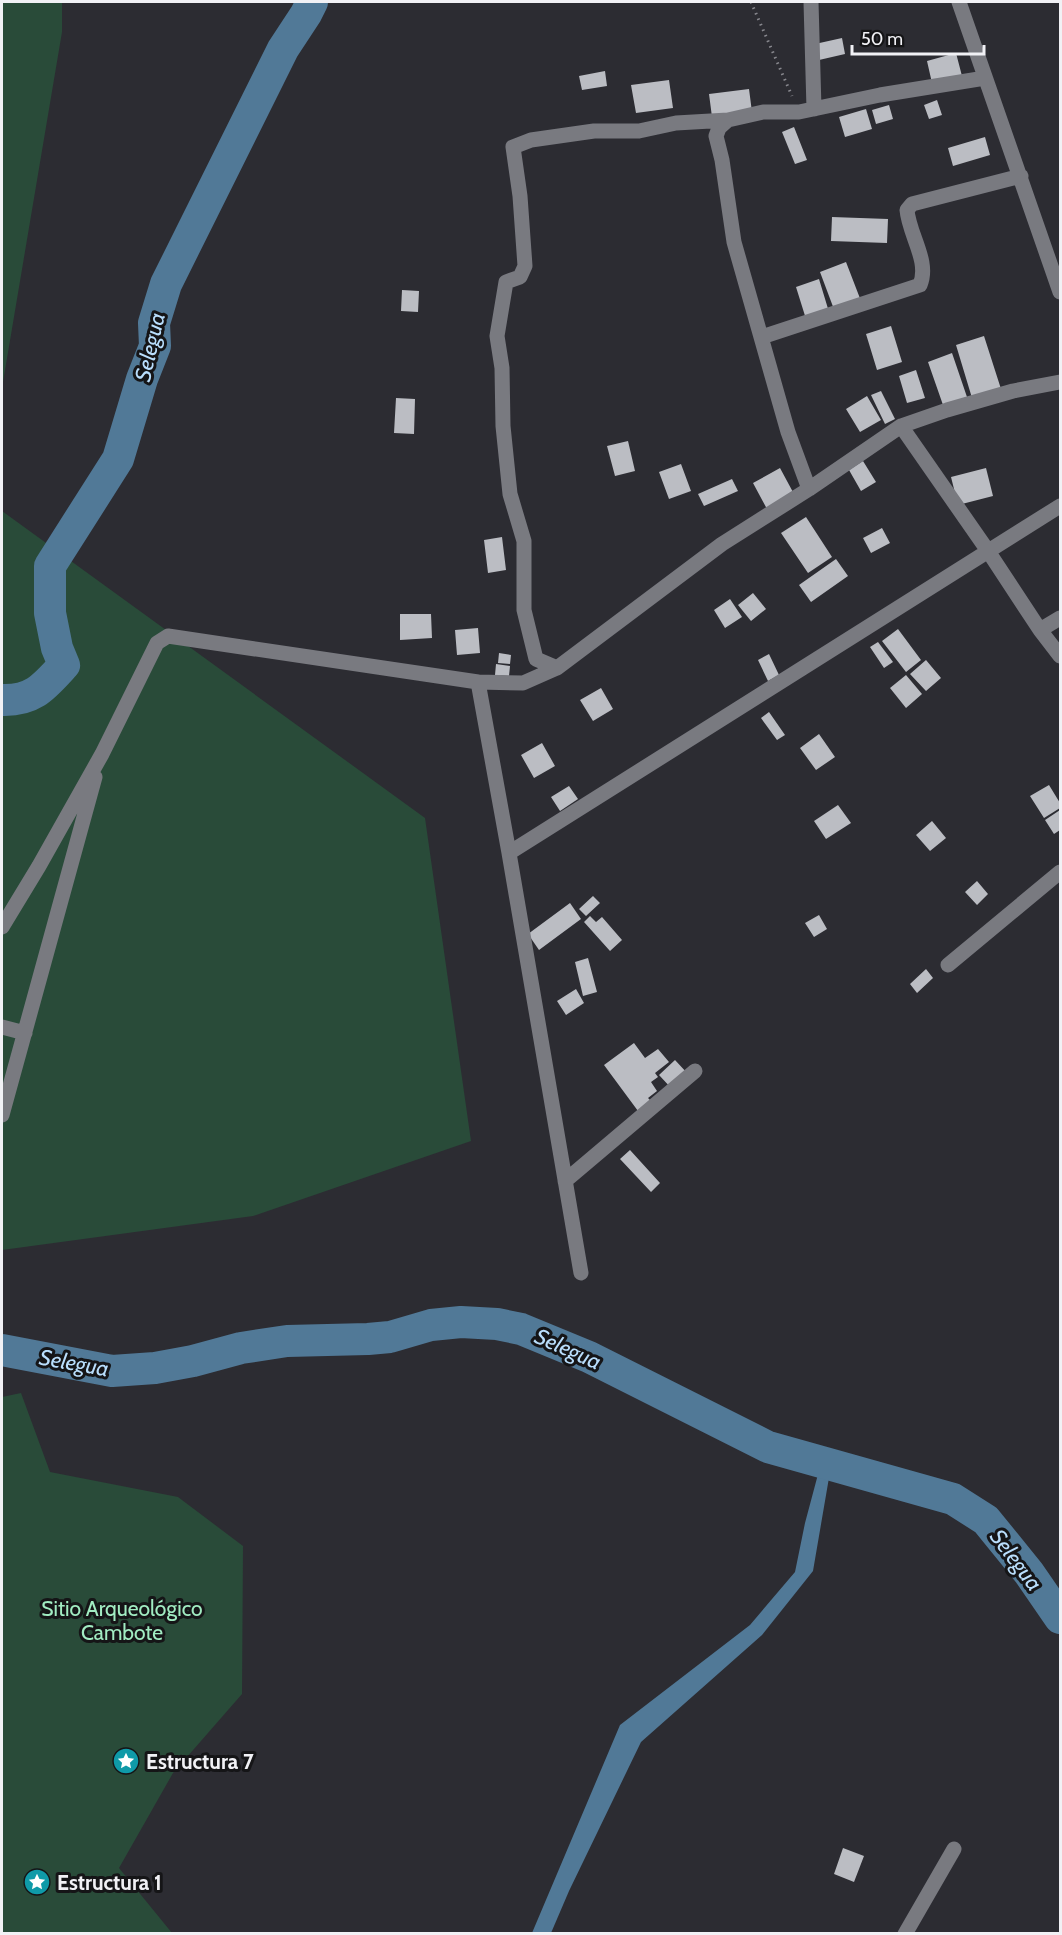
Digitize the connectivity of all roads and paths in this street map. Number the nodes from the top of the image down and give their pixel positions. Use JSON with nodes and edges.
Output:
{"nodes":[{"id":1,"x":751,"y":2,"type":"edge"},
{"id":2,"x":811,"y":2,"type":"edge"},
{"id":3,"x":959,"y":2,"type":"edge"},
{"id":4,"x":985,"y":78,"type":"junction"},
{"id":5,"x":806,"y":111,"type":"junction"},
{"id":6,"x":728,"y":120,"type":"junction"},
{"id":7,"x":1021,"y":176,"type":"junction"},
{"id":8,"x":1060,"y":292,"type":"edge"},
{"id":9,"x":762,"y":337,"type":"junction"},
{"id":10,"x":1060,"y":382,"type":"edge"},
{"id":11,"x":901,"y":426,"type":"junction"},
{"id":12,"x":809,"y":489,"type":"junction"},
{"id":13,"x":1060,"y":506,"type":"edge"},
{"id":14,"x":988,"y":551,"type":"junction"},
{"id":15,"x":1060,"y":618,"type":"edge"},
{"id":16,"x":1040,"y":630,"type":"junction"},
{"id":17,"x":1060,"y":656,"type":"edge"},
{"id":18,"x":557,"y":668,"type":"junction"},
{"id":19,"x":478,"y":682,"type":"junction"},
{"id":20,"x":102,"y":754,"type":"junction"},
{"id":21,"x":509,"y":853,"type":"junction"},
{"id":22,"x":1060,"y":872,"type":"edge"},
{"id":23,"x":2,"y":927,"type":"edge"},
{"id":24,"x":948,"y":965,"type":"dead end"},
{"id":25,"x":2,"y":1027,"type":"edge"},
{"id":26,"x":25,"y":1033,"type":"junction"},
{"id":27,"x":695,"y":1071,"type":"dead end"},
{"id":28,"x":2,"y":1114,"type":"edge"},
{"id":29,"x":565,"y":1181,"type":"junction"},
{"id":30,"x":581,"y":1273,"type":"dead end"},
{"id":31,"x":954,"y":1849,"type":"dead end"},
{"id":32,"x":905,"y":1934,"type":"edge"}],
"edges":[{"from":1,"to":5,"type":"path"},
{"from":2,"to":5,"type":"street"},
{"from":3,"to":4,"type":"street"},
{"from":4,"to":5,"type":"street"},
{"from":4,"to":7,"type":"street"},
{"from":5,"to":6,"type":"street"},
{"from":6,"to":9,"type":"street"},
{"from":6,"to":18,"type":"street"},
{"from":7,"to":8,"type":"street"},
{"from":7,"to":9,"type":"street"},
{"from":9,"to":12,"type":"street"},
{"from":10,"to":11,"type":"street"},
{"from":11,"to":12,"type":"street"},
{"from":11,"to":14,"type":"street"},
{"from":12,"to":18,"type":"street"},
{"from":13,"to":14,"type":"street"},
{"from":14,"to":16,"type":"street"},
{"from":14,"to":21,"type":"street"},
{"from":15,"to":16,"type":"street"},
{"from":16,"to":17,"type":"street"},
{"from":18,"to":19,"type":"street"},
{"from":19,"to":20,"type":"street"},
{"from":19,"to":21,"type":"street"},
{"from":20,"to":23,"type":"street"},
{"from":20,"to":26,"type":"street"},
{"from":21,"to":29,"type":"street"},
{"from":22,"to":24,"type":"street"},
{"from":25,"to":26,"type":"street"},
{"from":26,"to":28,"type":"street"},
{"from":27,"to":29,"type":"street"},
{"from":29,"to":30,"type":"street"},
{"from":31,"to":32,"type":"street"}]}
